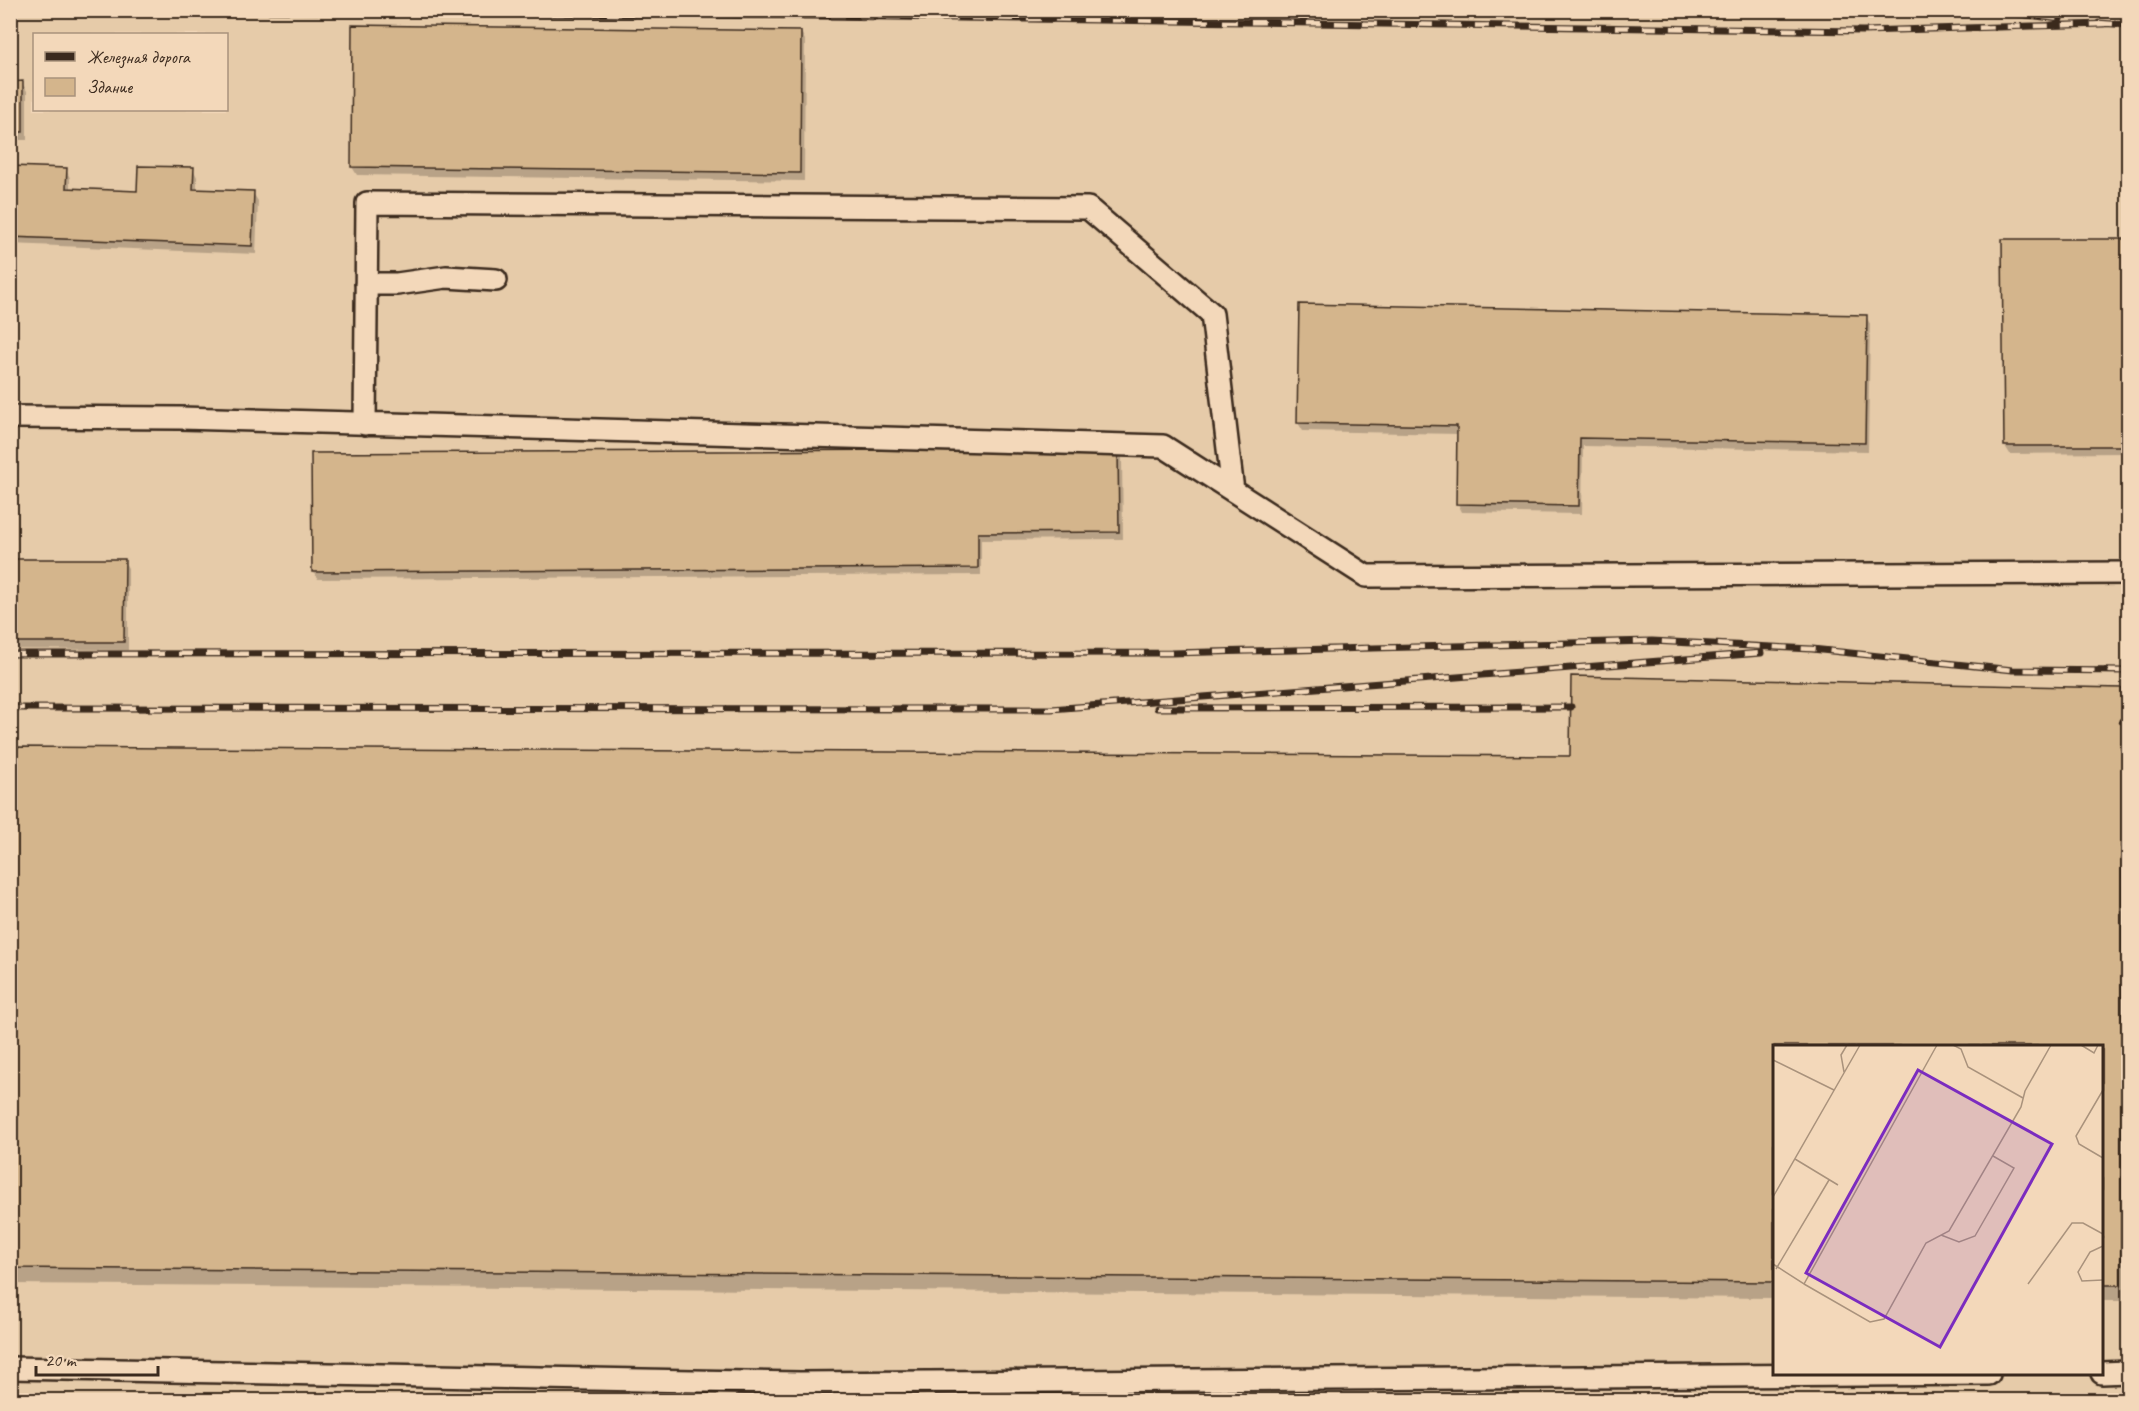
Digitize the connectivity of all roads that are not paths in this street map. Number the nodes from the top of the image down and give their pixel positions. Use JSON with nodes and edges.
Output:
{"nodes":[{"id":1,"x":496,"y":280,"type":"dead end"},
{"id":2,"x":366,"y":284,"type":"junction"},
{"id":3,"x":10,"y":417,"type":"edge"},
{"id":4,"x":365,"y":424,"type":"junction"},
{"id":5,"x":1233,"y":491,"type":"junction"},
{"id":6,"x":2128,"y":573,"type":"edge"},
{"id":7,"x":10,"y":1368,"type":"edge"},
{"id":8,"x":2128,"y":1372,"type":"edge"},
{"id":9,"x":2103,"y":1373,"type":"edge"},
{"id":10,"x":1857,"y":1375,"type":"edge"}],
"edges":[{"from":1,"to":2,"type":"lane"},
{"from":2,"to":4,"type":"lane"},
{"from":2,"to":5,"type":"lane"},
{"from":3,"to":4,"type":"lane"},
{"from":4,"to":5,"type":"lane"},
{"from":5,"to":6,"type":"lane"},
{"from":7,"to":10,"type":"lane"},
{"from":8,"to":9,"type":"lane"}]}
